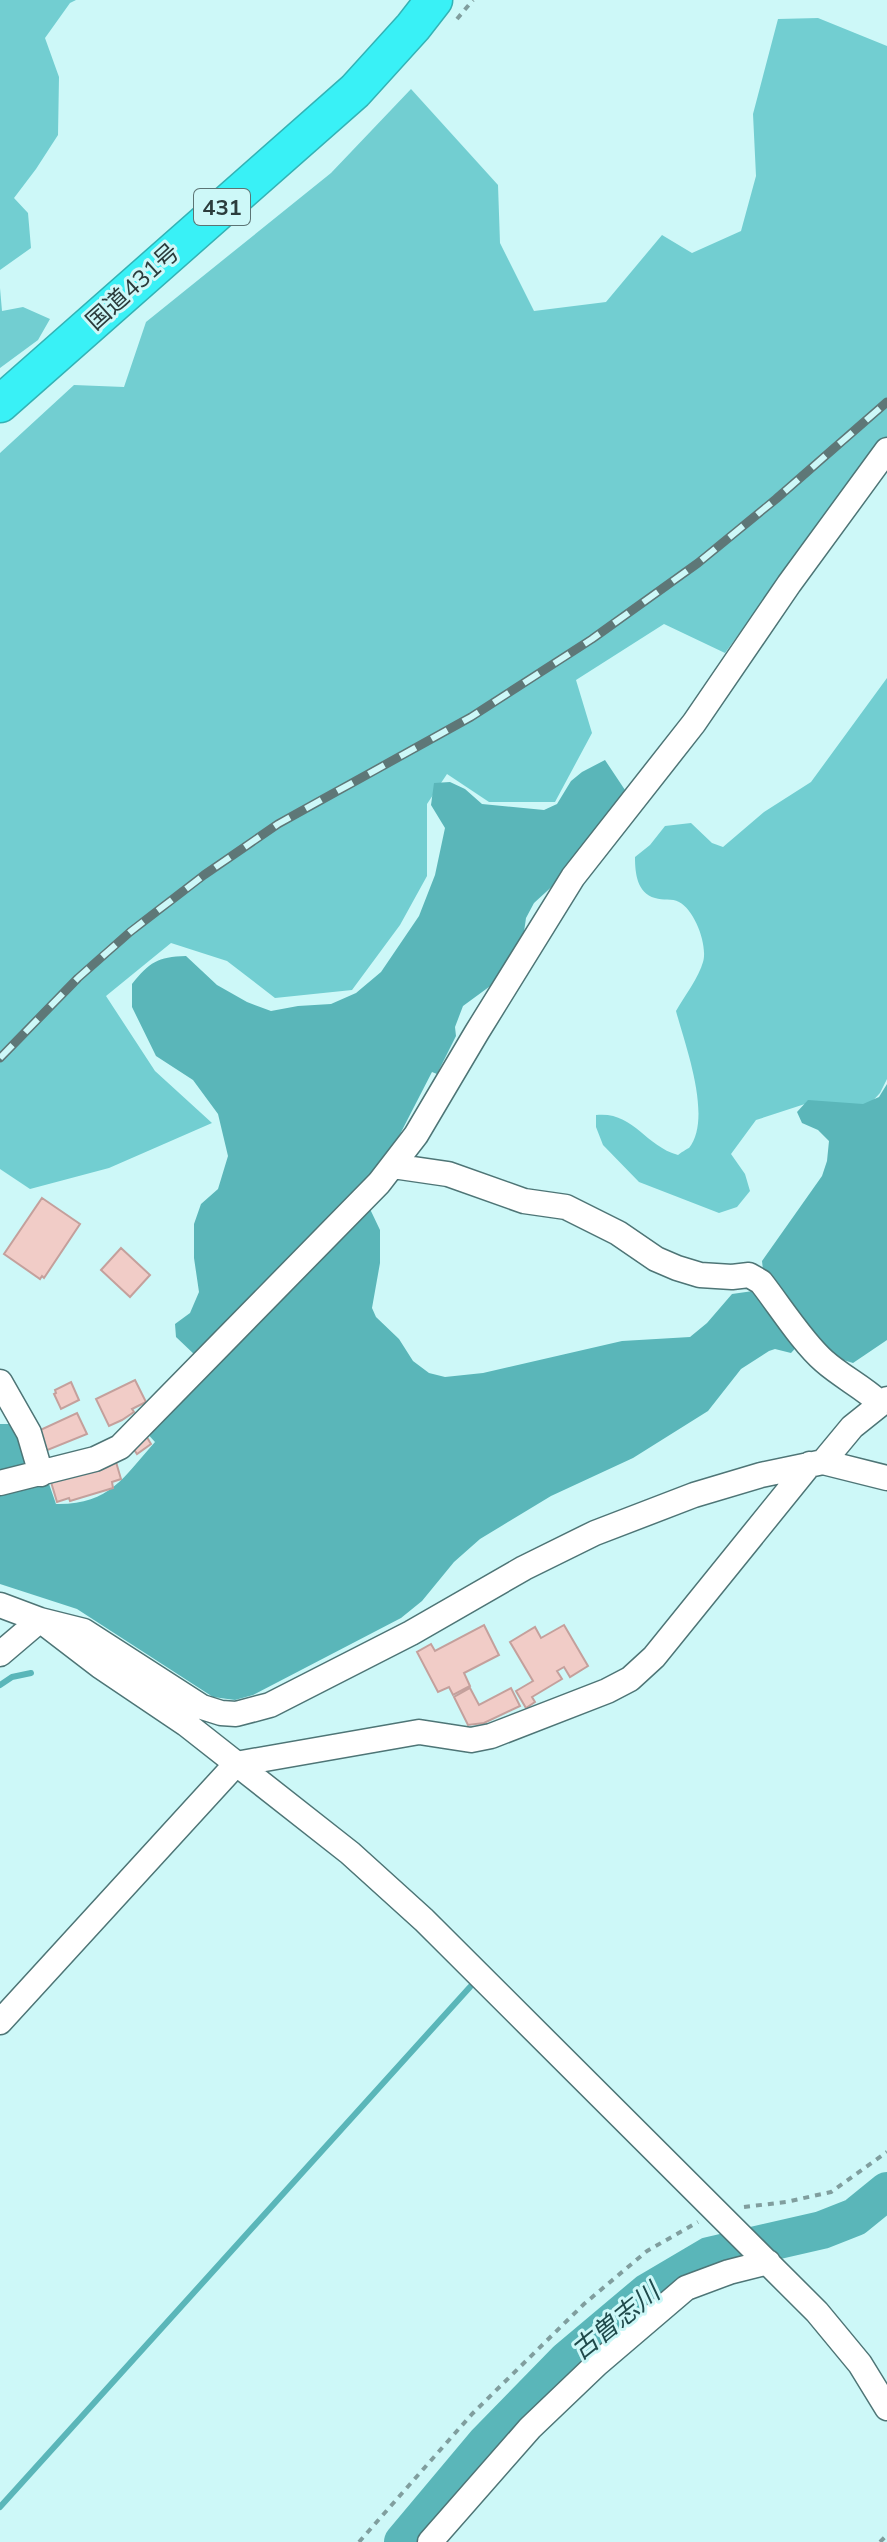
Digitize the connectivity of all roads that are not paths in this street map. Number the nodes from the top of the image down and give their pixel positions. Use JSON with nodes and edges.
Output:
{"nodes":[{"id":1,"x":434,"y":0,"type":"edge"},
{"id":2,"x":0,"y":404,"type":"edge"},
{"id":3,"x":887,"y":450,"type":"edge"},
{"id":4,"x":393,"y":1166,"type":"junction"},
{"id":5,"x":0,"y":1382,"type":"edge"},
{"id":6,"x":884,"y":1401,"type":"edge"},
{"id":7,"x":816,"y":1463,"type":"junction"},
{"id":8,"x":41,"y":1474,"type":"junction"},
{"id":9,"x":887,"y":1478,"type":"edge"},
{"id":10,"x":0,"y":1483,"type":"edge"},
{"id":11,"x":0,"y":1605,"type":"edge"},
{"id":12,"x":40,"y":1620,"type":"junction"},
{"id":13,"x":0,"y":1654,"type":"edge"},
{"id":14,"x":236,"y":1764,"type":"junction"},
{"id":15,"x":0,"y":2022,"type":"edge"},
{"id":16,"x":764,"y":2258,"type":"junction"},
{"id":17,"x":887,"y":2408,"type":"edge"},
{"id":18,"x":430,"y":2542,"type":"edge"}],
"edges":[{"from":1,"to":2,"type":"highway","name":"国道431号","number":"431"},
{"from":3,"to":4,"type":"street"},
{"from":4,"to":6,"type":"street"},
{"from":4,"to":8,"type":"street"},
{"from":5,"to":8,"type":"street"},
{"from":6,"to":7,"type":"street"},
{"from":7,"to":9,"type":"street"},
{"from":7,"to":12,"type":"street"},
{"from":7,"to":14,"type":"street"},
{"from":8,"to":10,"type":"street"},
{"from":11,"to":12,"type":"street"},
{"from":12,"to":13,"type":"street"},
{"from":12,"to":14,"type":"street"},
{"from":14,"to":15,"type":"street"},
{"from":14,"to":16,"type":"street"},
{"from":16,"to":17,"type":"street"},
{"from":16,"to":18,"type":"street"}]}
